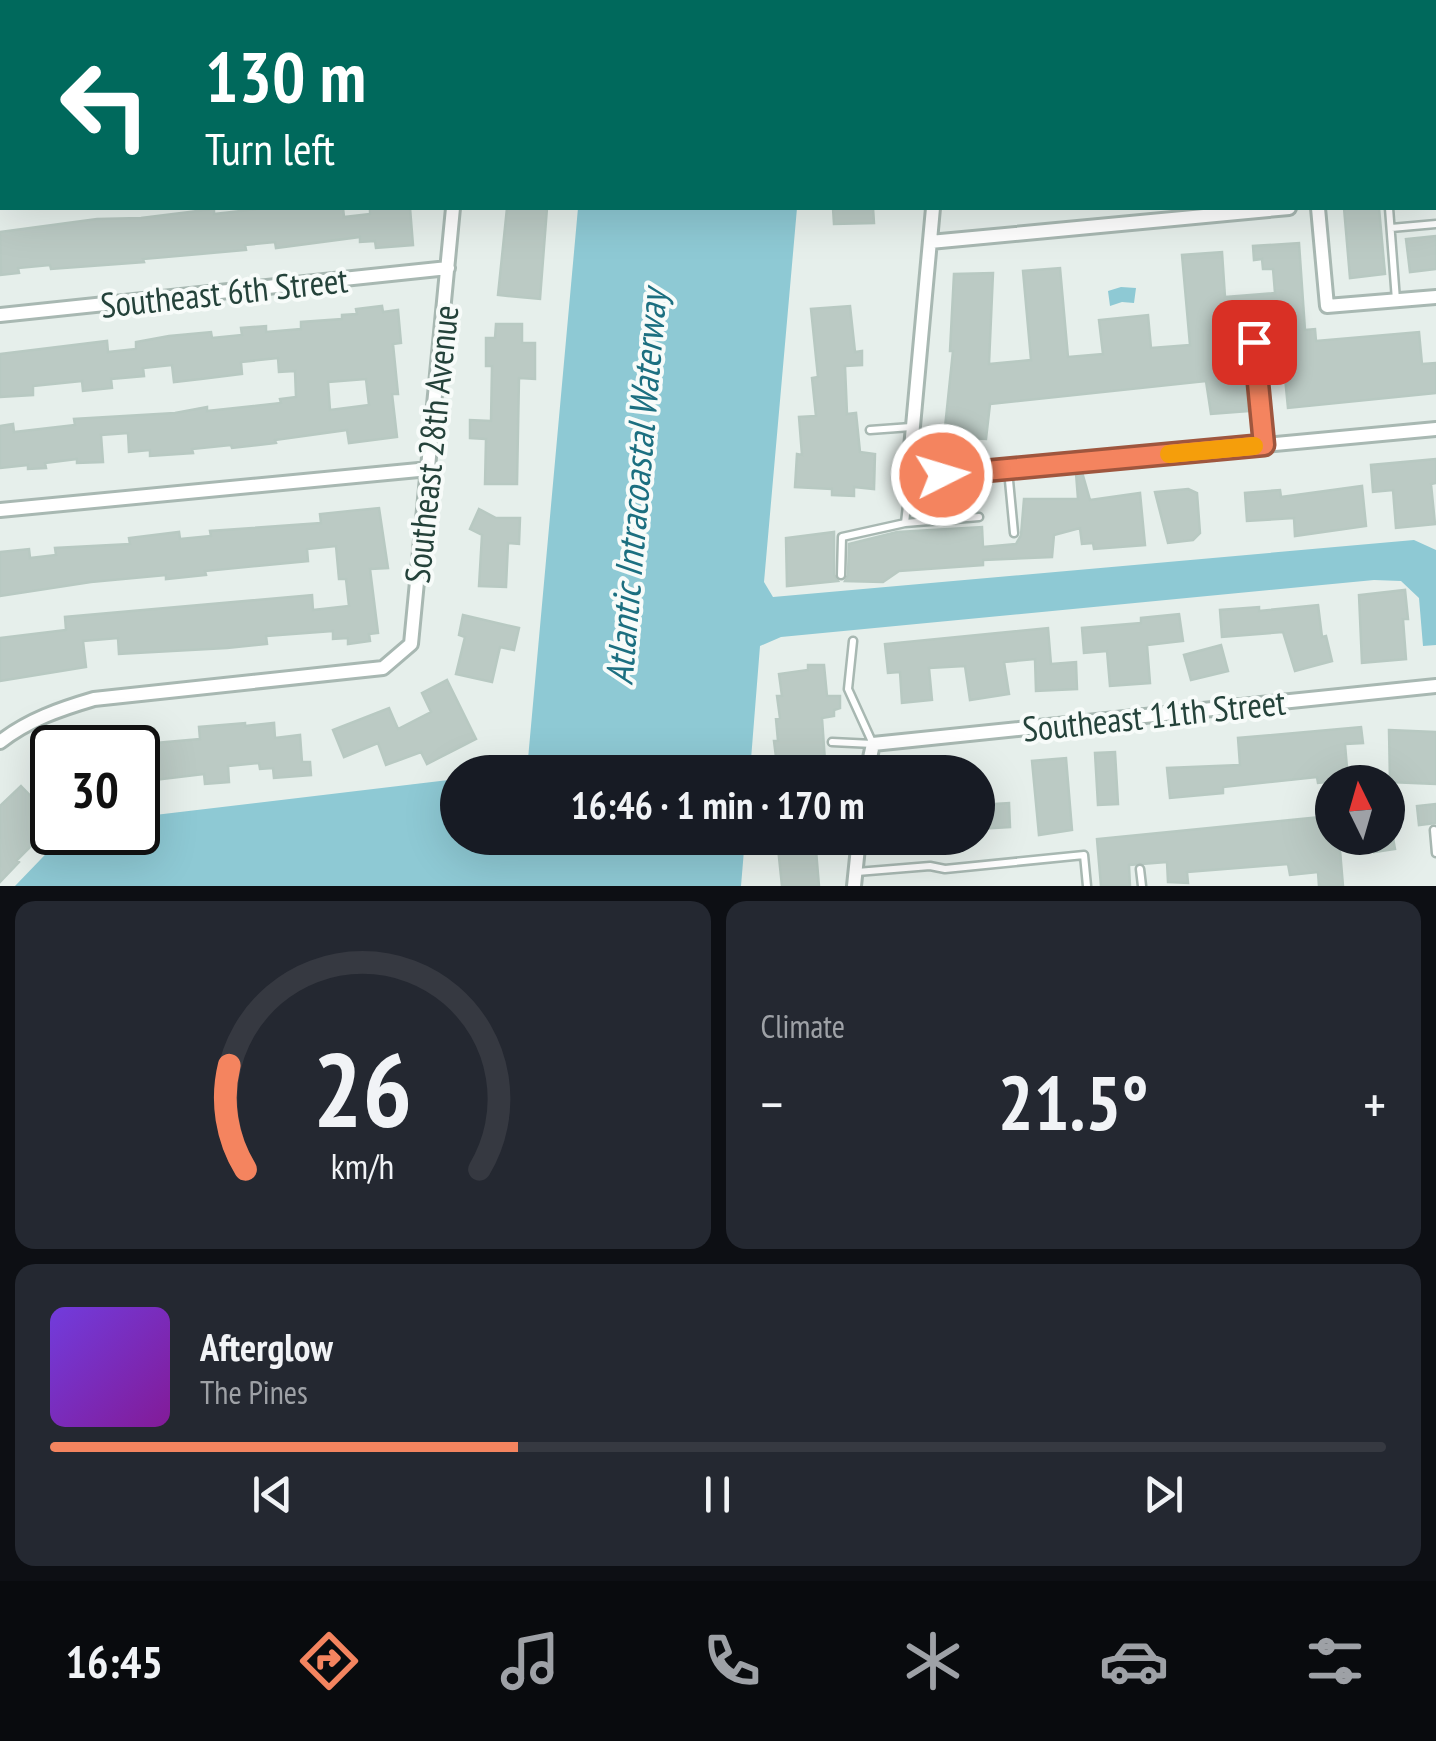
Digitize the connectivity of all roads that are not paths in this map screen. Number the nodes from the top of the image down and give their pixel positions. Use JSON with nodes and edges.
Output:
{"nodes":[{"id":1,"x":453,"y":210,"type":"edge"},
{"id":2,"x":933,"y":210,"type":"edge"},
{"id":3,"x":1269,"y":210,"type":"edge"},
{"id":4,"x":1318,"y":210,"type":"edge"},
{"id":5,"x":1389,"y":210,"type":"edge"},
{"id":6,"x":1436,"y":224,"type":"edge"},
{"id":7,"x":1391,"y":228,"type":"junction"},
{"id":8,"x":930,"y":242,"type":"junction"},
{"id":9,"x":448,"y":268,"type":"junction"},
{"id":10,"x":1436,"y":298,"type":"edge"},
{"id":11,"x":1396,"y":301,"type":"junction"},
{"id":12,"x":0,"y":315,"type":"edge"},
{"id":13,"x":1254,"y":342,"type":"dead end"},
{"id":14,"x":912,"y":427,"type":"junction"},
{"id":15,"x":1436,"y":428,"type":"edge"},
{"id":16,"x":870,"y":430,"type":"dead end"},
{"id":17,"x":1264,"y":445,"type":"junction"},
{"id":18,"x":916,"y":460,"type":"junction"},
{"id":19,"x":428,"y":469,"type":"junction"},
{"id":20,"x":1008,"y":469,"type":"junction"},
{"id":21,"x":0,"y":510,"type":"edge"},
{"id":22,"x":979,"y":517,"type":"dead end"},
{"id":23,"x":905,"y":523,"type":"junction"},
{"id":24,"x":1014,"y":533,"type":"dead end"},
{"id":25,"x":841,"y":575,"type":"dead end"},
{"id":26,"x":853,"y":641,"type":"dead end"},
{"id":27,"x":1436,"y":686,"type":"edge"},
{"id":28,"x":0,"y":742,"type":"edge"},
{"id":29,"x":832,"y":742,"type":"dead end"},
{"id":30,"x":873,"y":744,"type":"junction"},
{"id":31,"x":871,"y":755,"type":"edge"},
{"id":32,"x":1434,"y":830,"type":"dead end"},
{"id":33,"x":1436,"y":853,"type":"edge"},
{"id":34,"x":1140,"y":869,"type":"dead end"},
{"id":35,"x":855,"y":879,"type":"edge"},
{"id":36,"x":1087,"y":886,"type":"edge"},
{"id":37,"x":1142,"y":886,"type":"edge"}],
"edges":[{"from":1,"to":9,"type":"street","name":"Southeast 28th Avenue"},
{"from":2,"to":8,"type":"street"},
{"from":3,"to":8,"type":"street"},
{"from":4,"to":11,"type":"street"},
{"from":5,"to":7,"type":"lane"},
{"from":6,"to":7,"type":"lane"},
{"from":7,"to":11,"type":"lane"},
{"from":8,"to":14,"type":"street"},
{"from":9,"to":12,"type":"street","name":"Southeast 6th Street"},
{"from":9,"to":19,"type":"street","name":"Southeast 28th Avenue"},
{"from":10,"to":11,"type":"street"},
{"from":13,"to":17,"type":"lane"},
{"from":14,"to":16,"type":"lane"},
{"from":14,"to":18,"type":"street"},
{"from":15,"to":17,"type":"street"},
{"from":17,"to":20,"type":"street"},
{"from":18,"to":20,"type":"street"},
{"from":18,"to":23,"type":"lane"},
{"from":19,"to":21,"type":"street"},
{"from":19,"to":28,"type":"street","name":"Southeast 28th Avenue"},
{"from":20,"to":24,"type":"lane"},
{"from":22,"to":23,"type":"lane"},
{"from":23,"to":25,"type":"lane"},
{"from":26,"to":30,"type":"lane"},
{"from":27,"to":30,"type":"street","name":"Southeast 11th Street"},
{"from":29,"to":30,"type":"lane"},
{"from":30,"to":31,"type":"street"},
{"from":32,"to":33,"type":"lane"},
{"from":34,"to":37,"type":"lane"},
{"from":35,"to":36,"type":"lane"}]}
